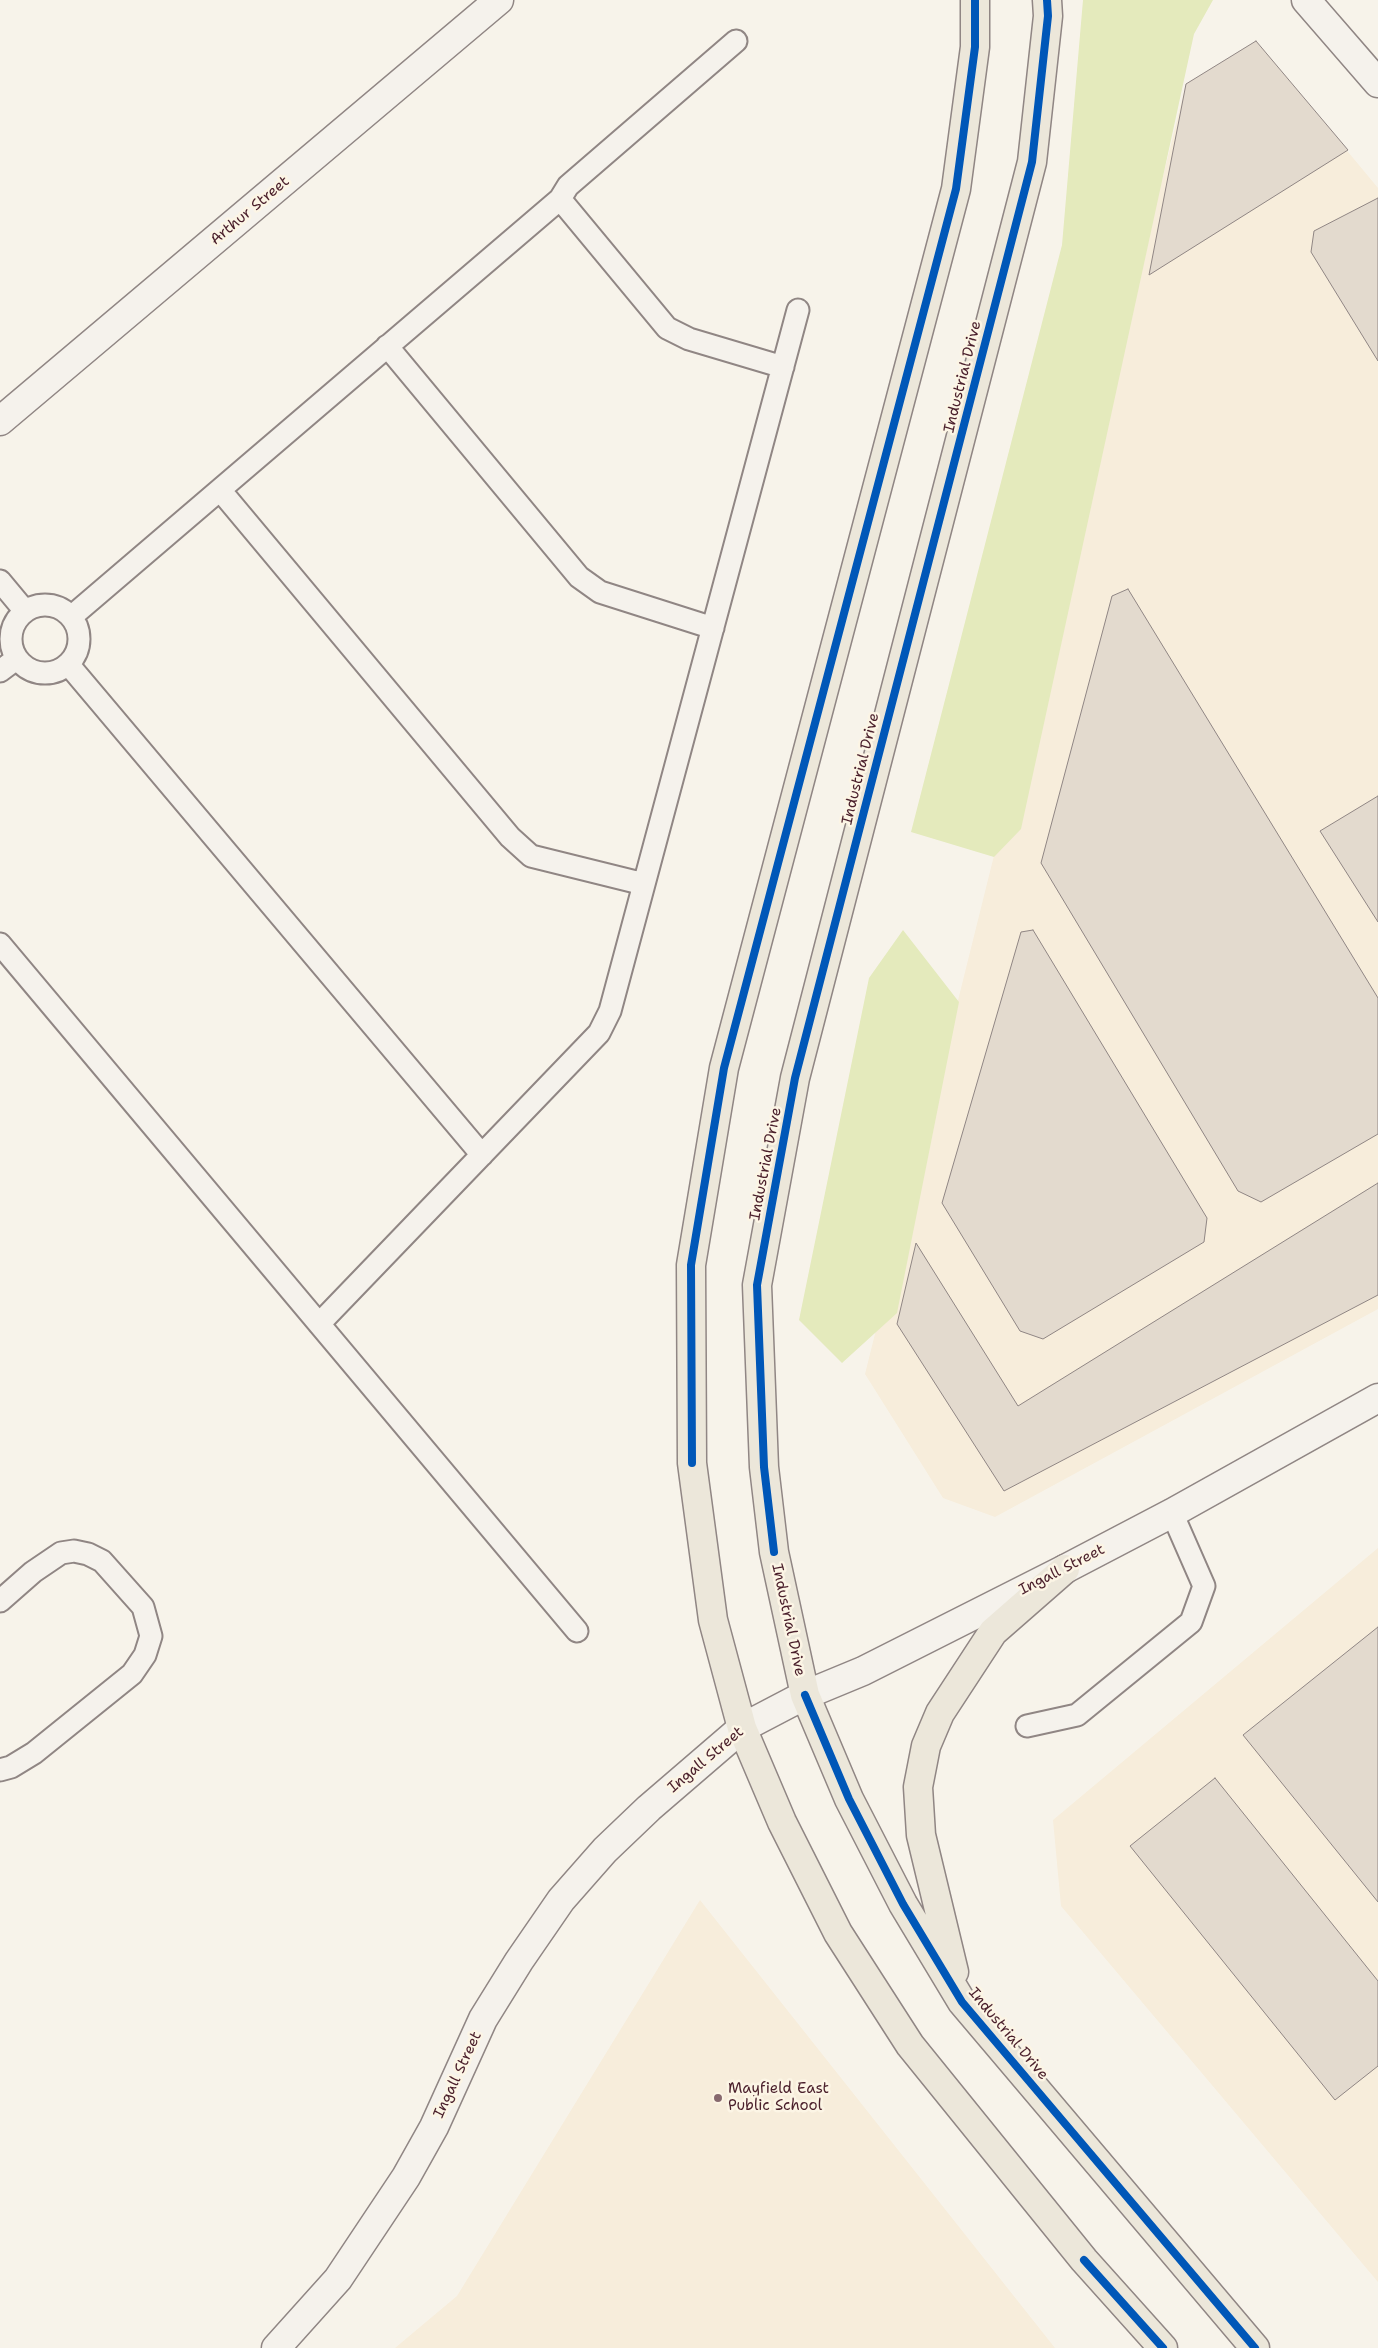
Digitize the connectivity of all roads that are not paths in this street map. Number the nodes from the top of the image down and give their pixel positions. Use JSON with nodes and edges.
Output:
{"nodes":[{"id":1,"x":499,"y":0,"type":"edge"},
{"id":2,"x":975,"y":0,"type":"edge"},
{"id":3,"x":1047,"y":0,"type":"edge"},
{"id":4,"x":1306,"y":0,"type":"edge"},
{"id":5,"x":736,"y":41,"type":"dead end"},
{"id":6,"x":1378,"y":82,"type":"edge"},
{"id":7,"x":560,"y":199,"type":"junction"},
{"id":8,"x":798,"y":310,"type":"dead end"},
{"id":9,"x":387,"y":346,"type":"junction"},
{"id":10,"x":783,"y":367,"type":"junction"},
{"id":11,"x":0,"y":421,"type":"edge"},
{"id":12,"x":220,"y":490,"type":"junction"},
{"id":13,"x":0,"y":581,"type":"edge"},
{"id":14,"x":25,"y":611,"type":"junction"},
{"id":15,"x":71,"y":617,"type":"junction"},
{"id":16,"x":713,"y":628,"type":"junction"},
{"id":17,"x":68,"y":664,"type":"junction"},
{"id":18,"x":8,"y":665,"type":"edge"},
{"id":19,"x":644,"y":884,"type":"junction"},
{"id":20,"x":0,"y":944,"type":"edge"},
{"id":21,"x":482,"y":1155,"type":"junction"},
{"id":22,"x":319,"y":1324,"type":"junction"},
{"id":23,"x":1378,"y":1398,"type":"edge"},
{"id":24,"x":1172,"y":1513,"type":"junction"},
{"id":25,"x":1065,"y":1569,"type":"junction"},
{"id":26,"x":0,"y":1601,"type":"edge"},
{"id":27,"x":577,"y":1631,"type":"dead end"},
{"id":28,"x":805,"y":1695,"type":"junction"},
{"id":29,"x":1027,"y":1726,"type":"dead end"},
{"id":30,"x":742,"y":1728,"type":"junction"},
{"id":31,"x":0,"y":1770,"type":"edge"},
{"id":32,"x":962,"y":2002,"type":"junction"},
{"id":33,"x":276,"y":2348,"type":"edge"},
{"id":34,"x":1163,"y":2348,"type":"edge"},
{"id":35,"x":1255,"y":2348,"type":"edge"}],
"edges":[{"from":1,"to":11,"type":"street","name":"Arthur Street"},
{"from":2,"to":30,"type":"highway"},
{"from":3,"to":28,"type":"highway","name":"Industrial Drive"},
{"from":4,"to":6,"type":"street"},
{"from":5,"to":7,"type":"lane"},
{"from":7,"to":9,"type":"lane"},
{"from":7,"to":10,"type":"lane"},
{"from":8,"to":10,"type":"lane"},
{"from":9,"to":12,"type":"lane"},
{"from":9,"to":16,"type":"lane"},
{"from":10,"to":16,"type":"lane"},
{"from":12,"to":15,"type":"lane"},
{"from":12,"to":19,"type":"lane"},
{"from":13,"to":14,"type":"lane"},
{"from":14,"to":15,"type":"lane"},
{"from":14,"to":18,"type":"lane"},
{"from":15,"to":17,"type":"lane"},
{"from":16,"to":19,"type":"lane"},
{"from":17,"to":18,"type":"lane"},
{"from":17,"to":21,"type":"lane"},
{"from":19,"to":21,"type":"lane"},
{"from":20,"to":22,"type":"lane"},
{"from":21,"to":22,"type":"lane"},
{"from":22,"to":27,"type":"lane"},
{"from":23,"to":24,"type":"street","name":"Ingall Street"},
{"from":24,"to":25,"type":"street","name":"Ingall Street"},
{"from":24,"to":29,"type":"lane"},
{"from":25,"to":28,"type":"street","name":"Ingall Street"},
{"from":25,"to":32,"type":"highway"},
{"from":26,"to":31,"type":"lane"},
{"from":28,"to":30,"type":"street","name":"Ingall Street"},
{"from":28,"to":32,"type":"highway","name":"Industrial Drive"},
{"from":30,"to":33,"type":"street","name":"Ingall Street"},
{"from":30,"to":34,"type":"highway"},
{"from":32,"to":35,"type":"highway","name":"Industrial Drive"}]}
